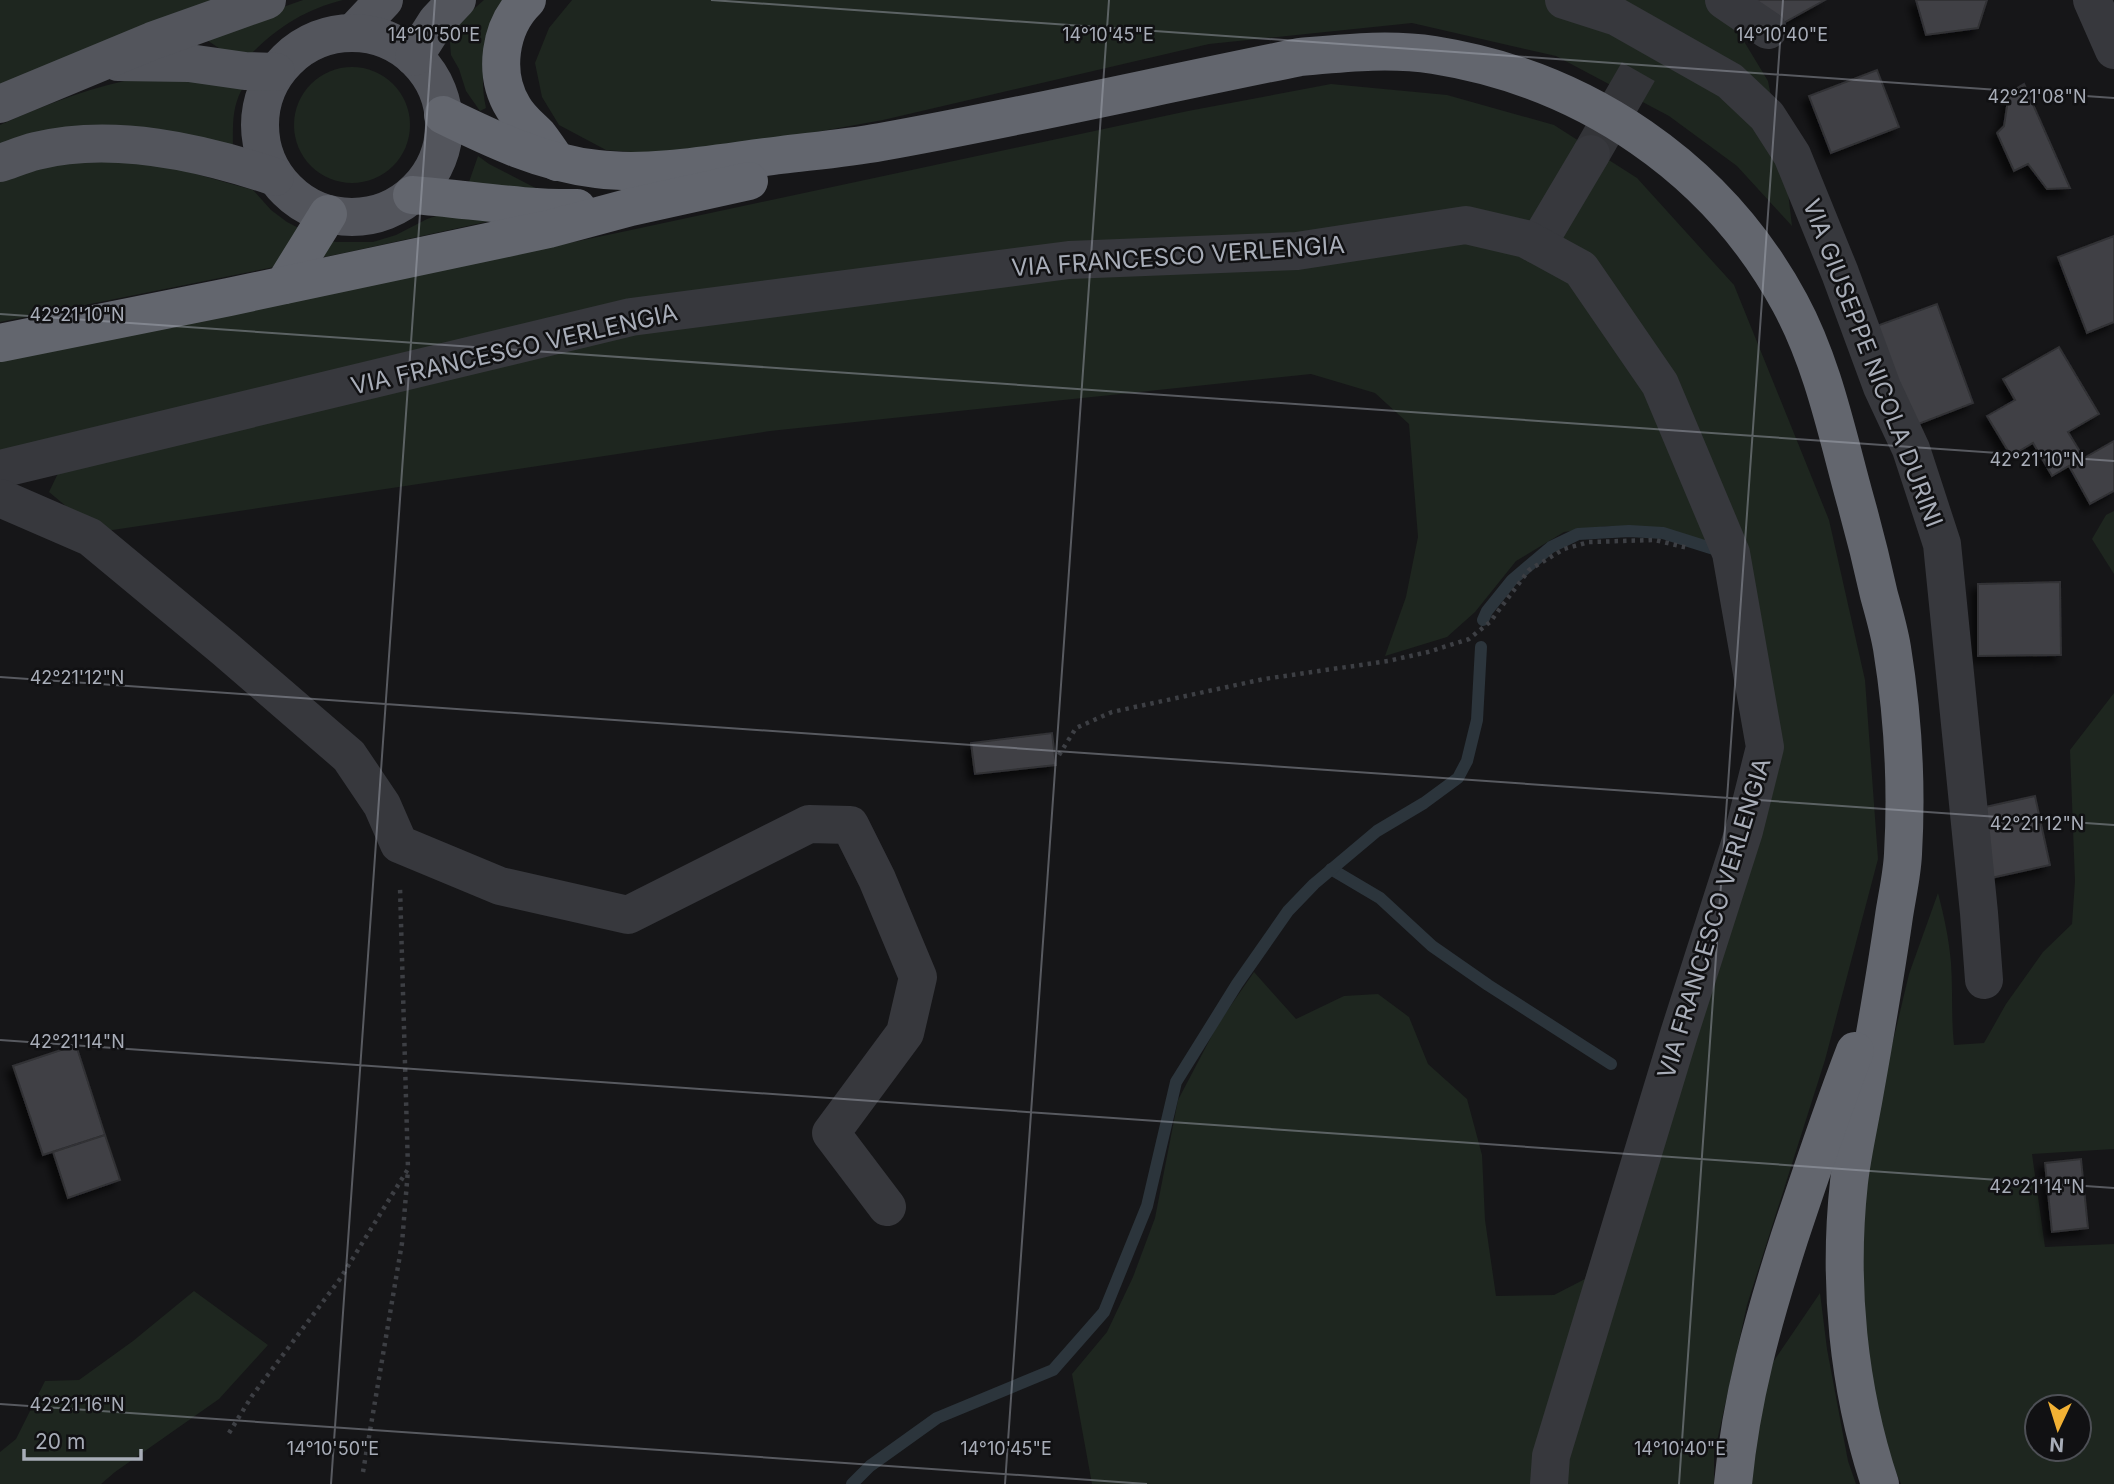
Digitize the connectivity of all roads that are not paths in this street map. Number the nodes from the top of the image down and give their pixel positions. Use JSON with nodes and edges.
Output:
{"nodes":[{"id":1,"x":267,"y":0,"type":"edge"},
{"id":2,"x":384,"y":0,"type":"edge"},
{"id":3,"x":457,"y":0,"type":"edge"},
{"id":4,"x":527,"y":0,"type":"edge"},
{"id":5,"x":1564,"y":0,"type":"edge"},
{"id":6,"x":1724,"y":0,"type":"edge"},
{"id":7,"x":2092,"y":0,"type":"edge"},
{"id":8,"x":1768,"y":30,"type":"dead end"},
{"id":9,"x":352,"y":33,"type":"junction"},
{"id":10,"x":2114,"y":50,"type":"edge"},
{"id":11,"x":414,"y":57,"type":"junction"},
{"id":12,"x":102,"y":62,"type":"junction"},
{"id":13,"x":276,"y":72,"type":"junction"},
{"id":14,"x":0,"y":104,"type":"edge"},
{"id":15,"x":443,"y":115,"type":"junction"},
{"id":16,"x":878,"y":142,"type":"junction"},
{"id":17,"x":1591,"y":154,"type":"tunnel mouth"},
{"id":18,"x":558,"y":162,"type":"junction"},
{"id":19,"x":0,"y":163,"type":"edge"},
{"id":20,"x":275,"y":177,"type":"junction"},
{"id":21,"x":412,"y":195,"type":"junction"},
{"id":22,"x":631,"y":207,"type":"junction"},
{"id":23,"x":328,"y":214,"type":"junction"},
{"id":24,"x":1538,"y":245,"type":"junction"},
{"id":25,"x":284,"y":285,"type":"junction"},
{"id":26,"x":0,"y":343,"type":"edge"},
{"id":27,"x":0,"y":469,"type":"edge"},
{"id":28,"x":0,"y":498,"type":"edge"},
{"id":29,"x":1887,"y":968,"type":"junction"},
{"id":30,"x":1984,"y":980,"type":"dead end"},
{"id":31,"x":887,"y":1207,"type":"dead end"},
{"id":32,"x":1549,"y":1484,"type":"edge"},
{"id":33,"x":1733,"y":1484,"type":"edge"},
{"id":34,"x":1880,"y":1484,"type":"edge"}],
"edges":[{"from":1,"to":12,"type":"main road"},
{"from":2,"to":9,"type":"main road"},
{"from":3,"to":11,"type":"main road"},
{"from":4,"to":18,"type":"highway"},
{"from":5,"to":30,"type":"street","name":"VIA GIUSEPPE NICOLA DURINI"},
{"from":6,"to":8,"type":"street"},
{"from":7,"to":10,"type":"street"},
{"from":9,"to":11,"type":"main road"},
{"from":9,"to":13,"type":"main road"},
{"from":11,"to":15,"type":"main road"},
{"from":12,"to":13,"type":"main road"},
{"from":12,"to":14,"type":"main road"},
{"from":13,"to":20,"type":"main road"},
{"from":15,"to":18,"type":"highway"},
{"from":15,"to":21,"type":"main road"},
{"from":16,"to":18,"type":"highway"},
{"from":16,"to":22,"type":"highway"},
{"from":16,"to":29,"type":"highway"},
{"from":17,"to":24,"type":"street"},
{"from":19,"to":20,"type":"main road"},
{"from":20,"to":23,"type":"main road"},
{"from":21,"to":22,"type":"highway"},
{"from":21,"to":23,"type":"main road"},
{"from":22,"to":25,"type":"highway"},
{"from":23,"to":25,"type":"highway"},
{"from":24,"to":27,"type":"street","name":"VIA FRANCESCO VERLENGIA"},
{"from":24,"to":32,"type":"street","name":"VIA FRANCESCO VERLENGIA"},
{"from":25,"to":26,"type":"highway"},
{"from":28,"to":31,"type":"street"},
{"from":29,"to":33,"type":"highway"},
{"from":29,"to":34,"type":"highway"}]}
